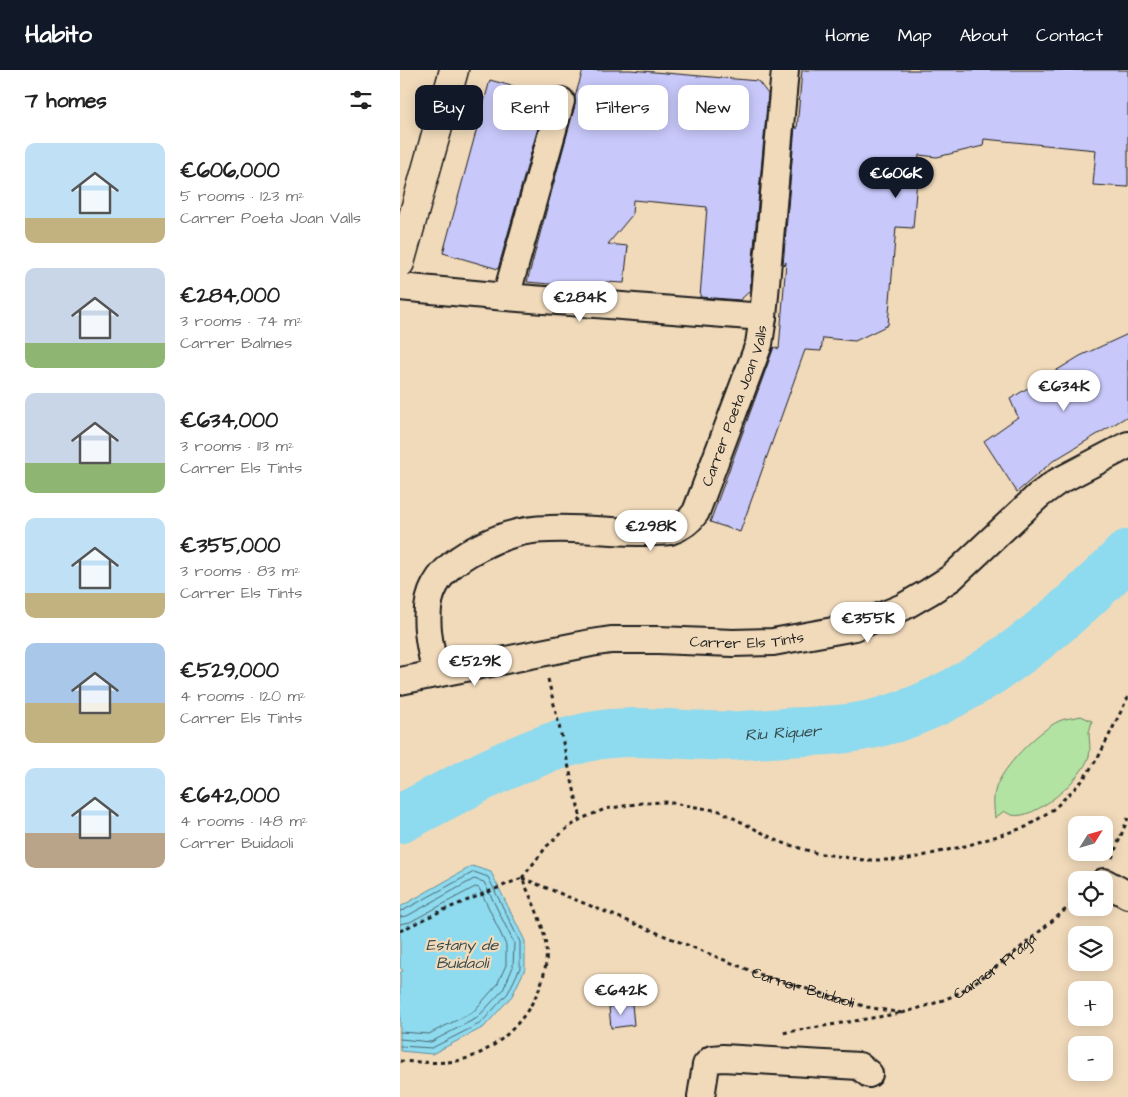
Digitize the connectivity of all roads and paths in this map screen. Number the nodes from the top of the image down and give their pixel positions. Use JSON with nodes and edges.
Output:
{"nodes":[{"id":1,"x":454,"y":70,"type":"edge"},
{"id":2,"x":785,"y":70,"type":"edge"},
{"id":3,"x":553,"y":130,"type":"edge"},
{"id":4,"x":400,"y":263,"type":"edge"},
{"id":5,"x":400,"y":287,"type":"edge"},
{"id":6,"x":506,"y":297,"type":"junction"},
{"id":7,"x":763,"y":317,"type":"junction"},
{"id":8,"x":1128,"y":445,"type":"edge"},
{"id":9,"x":542,"y":652,"type":"junction"},
{"id":10,"x":436,"y":674,"type":"junction"},
{"id":11,"x":400,"y":681,"type":"edge"},
{"id":12,"x":1128,"y":697,"type":"edge"},
{"id":13,"x":1128,"y":818,"type":"edge"},
{"id":14,"x":582,"y":819,"type":"junction"},
{"id":15,"x":1105,"y":871,"type":"edge"},
{"id":16,"x":522,"y":878,"type":"junction"},
{"id":17,"x":1113,"y":887,"type":"edge"},
{"id":18,"x":1128,"y":895,"type":"edge"},
{"id":19,"x":1068,"y":908,"type":"edge"},
{"id":20,"x":400,"y":931,"type":"edge"},
{"id":21,"x":902,"y":1013,"type":"junction"},
{"id":22,"x":779,"y":1033,"type":"dead end"},
{"id":23,"x":400,"y":1061,"type":"edge"},
{"id":24,"x":869,"y":1074,"type":"dead end"},
{"id":25,"x":701,"y":1097,"type":"edge"}],
"edges":[{"from":1,"to":4,"type":"main road"},
{"from":2,"to":7,"type":"street","name":"Carrer Poeta Joan Valls"},
{"from":3,"to":6,"type":"street"},
{"from":5,"to":6,"type":"street"},
{"from":6,"to":7,"type":"street"},
{"from":7,"to":10,"type":"street","name":"Carrer Poeta Joan Valls"},
{"from":8,"to":9,"type":"street","name":"Carrer Els Tints"},
{"from":9,"to":10,"type":"street","name":"Carrer Els Tints"},
{"from":9,"to":14,"type":"path"},
{"from":10,"to":11,"type":"street","name":"Carrer Els Tints"},
{"from":12,"to":14,"type":"path"},
{"from":13,"to":15,"type":"path"},
{"from":14,"to":16,"type":"path"},
{"from":16,"to":20,"type":"path"},
{"from":16,"to":21,"type":"path","name":"Carrer Buidaoli"},
{"from":16,"to":23,"type":"path"},
{"from":17,"to":18,"type":"street"},
{"from":19,"to":21,"type":"path","name":"Carrer Fraga"},
{"from":21,"to":22,"type":"path","name":"Carrer Buidaoli"},
{"from":24,"to":25,"type":"street"}]}
